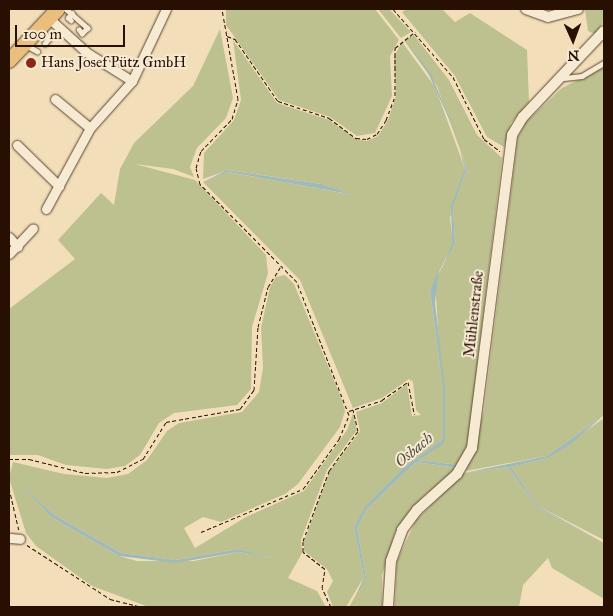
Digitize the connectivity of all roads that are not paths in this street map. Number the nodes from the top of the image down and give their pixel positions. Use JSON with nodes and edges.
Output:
{"nodes":[{"id":1,"x":66,"y":9,"type":"edge"},
{"id":2,"x":77,"y":9,"type":"edge"},
{"id":3,"x":166,"y":9,"type":"edge"},
{"id":4,"x":526,"y":9,"type":"edge"},
{"id":5,"x":578,"y":9,"type":"edge"},
{"id":6,"x":73,"y":13,"type":"junction"},
{"id":7,"x":50,"y":19,"type":"edge"},
{"id":8,"x":71,"y":21,"type":"dead end"},
{"id":9,"x":604,"y":31,"type":"edge"},
{"id":10,"x":80,"y":32,"type":"dead end"},
{"id":11,"x":45,"y":44,"type":"dead end"},
{"id":12,"x":9,"y":61,"type":"edge"},
{"id":13,"x":604,"y":63,"type":"edge"},
{"id":14,"x":564,"y":78,"type":"junction"},
{"id":15,"x":132,"y":81,"type":"junction"},
{"id":16,"x":55,"y":99,"type":"dead end"},
{"id":17,"x":90,"y":128,"type":"junction"},
{"id":18,"x":17,"y":145,"type":"dead end"},
{"id":19,"x":59,"y":186,"type":"junction"},
{"id":20,"x":46,"y":208,"type":"dead end"},
{"id":21,"x":33,"y":228,"type":"dead end"},
{"id":22,"x":9,"y":236,"type":"edge"},
{"id":23,"x":18,"y":247,"type":"junction"},
{"id":24,"x":9,"y":254,"type":"edge"},
{"id":25,"x":9,"y":538,"type":"edge"},
{"id":26,"x":20,"y":539,"type":"road end"},
{"id":27,"x":388,"y":607,"type":"edge"}],
"edges":[{"from":1,"to":6,"type":"lane"},
{"from":2,"to":6,"type":"lane"},
{"from":3,"to":15,"type":"street"},
{"from":4,"to":5,"type":"street"},
{"from":6,"to":8,"type":"lane"},
{"from":6,"to":10,"type":"lane"},
{"from":7,"to":11,"type":"lane"},
{"from":7,"to":12,"type":"main road"},
{"from":7,"to":15,"type":"street"},
{"from":9,"to":14,"type":"street","name":"Mühlenstraße"},
{"from":13,"to":14,"type":"lane"},
{"from":14,"to":27,"type":"street","name":"Mühlenstraße"},
{"from":15,"to":17,"type":"street"},
{"from":16,"to":17,"type":"street"},
{"from":17,"to":19,"type":"street"},
{"from":18,"to":19,"type":"street"},
{"from":19,"to":20,"type":"street"},
{"from":21,"to":23,"type":"street"},
{"from":22,"to":23,"type":"street"},
{"from":23,"to":24,"type":"street"},
{"from":25,"to":26,"type":"street"}]}
